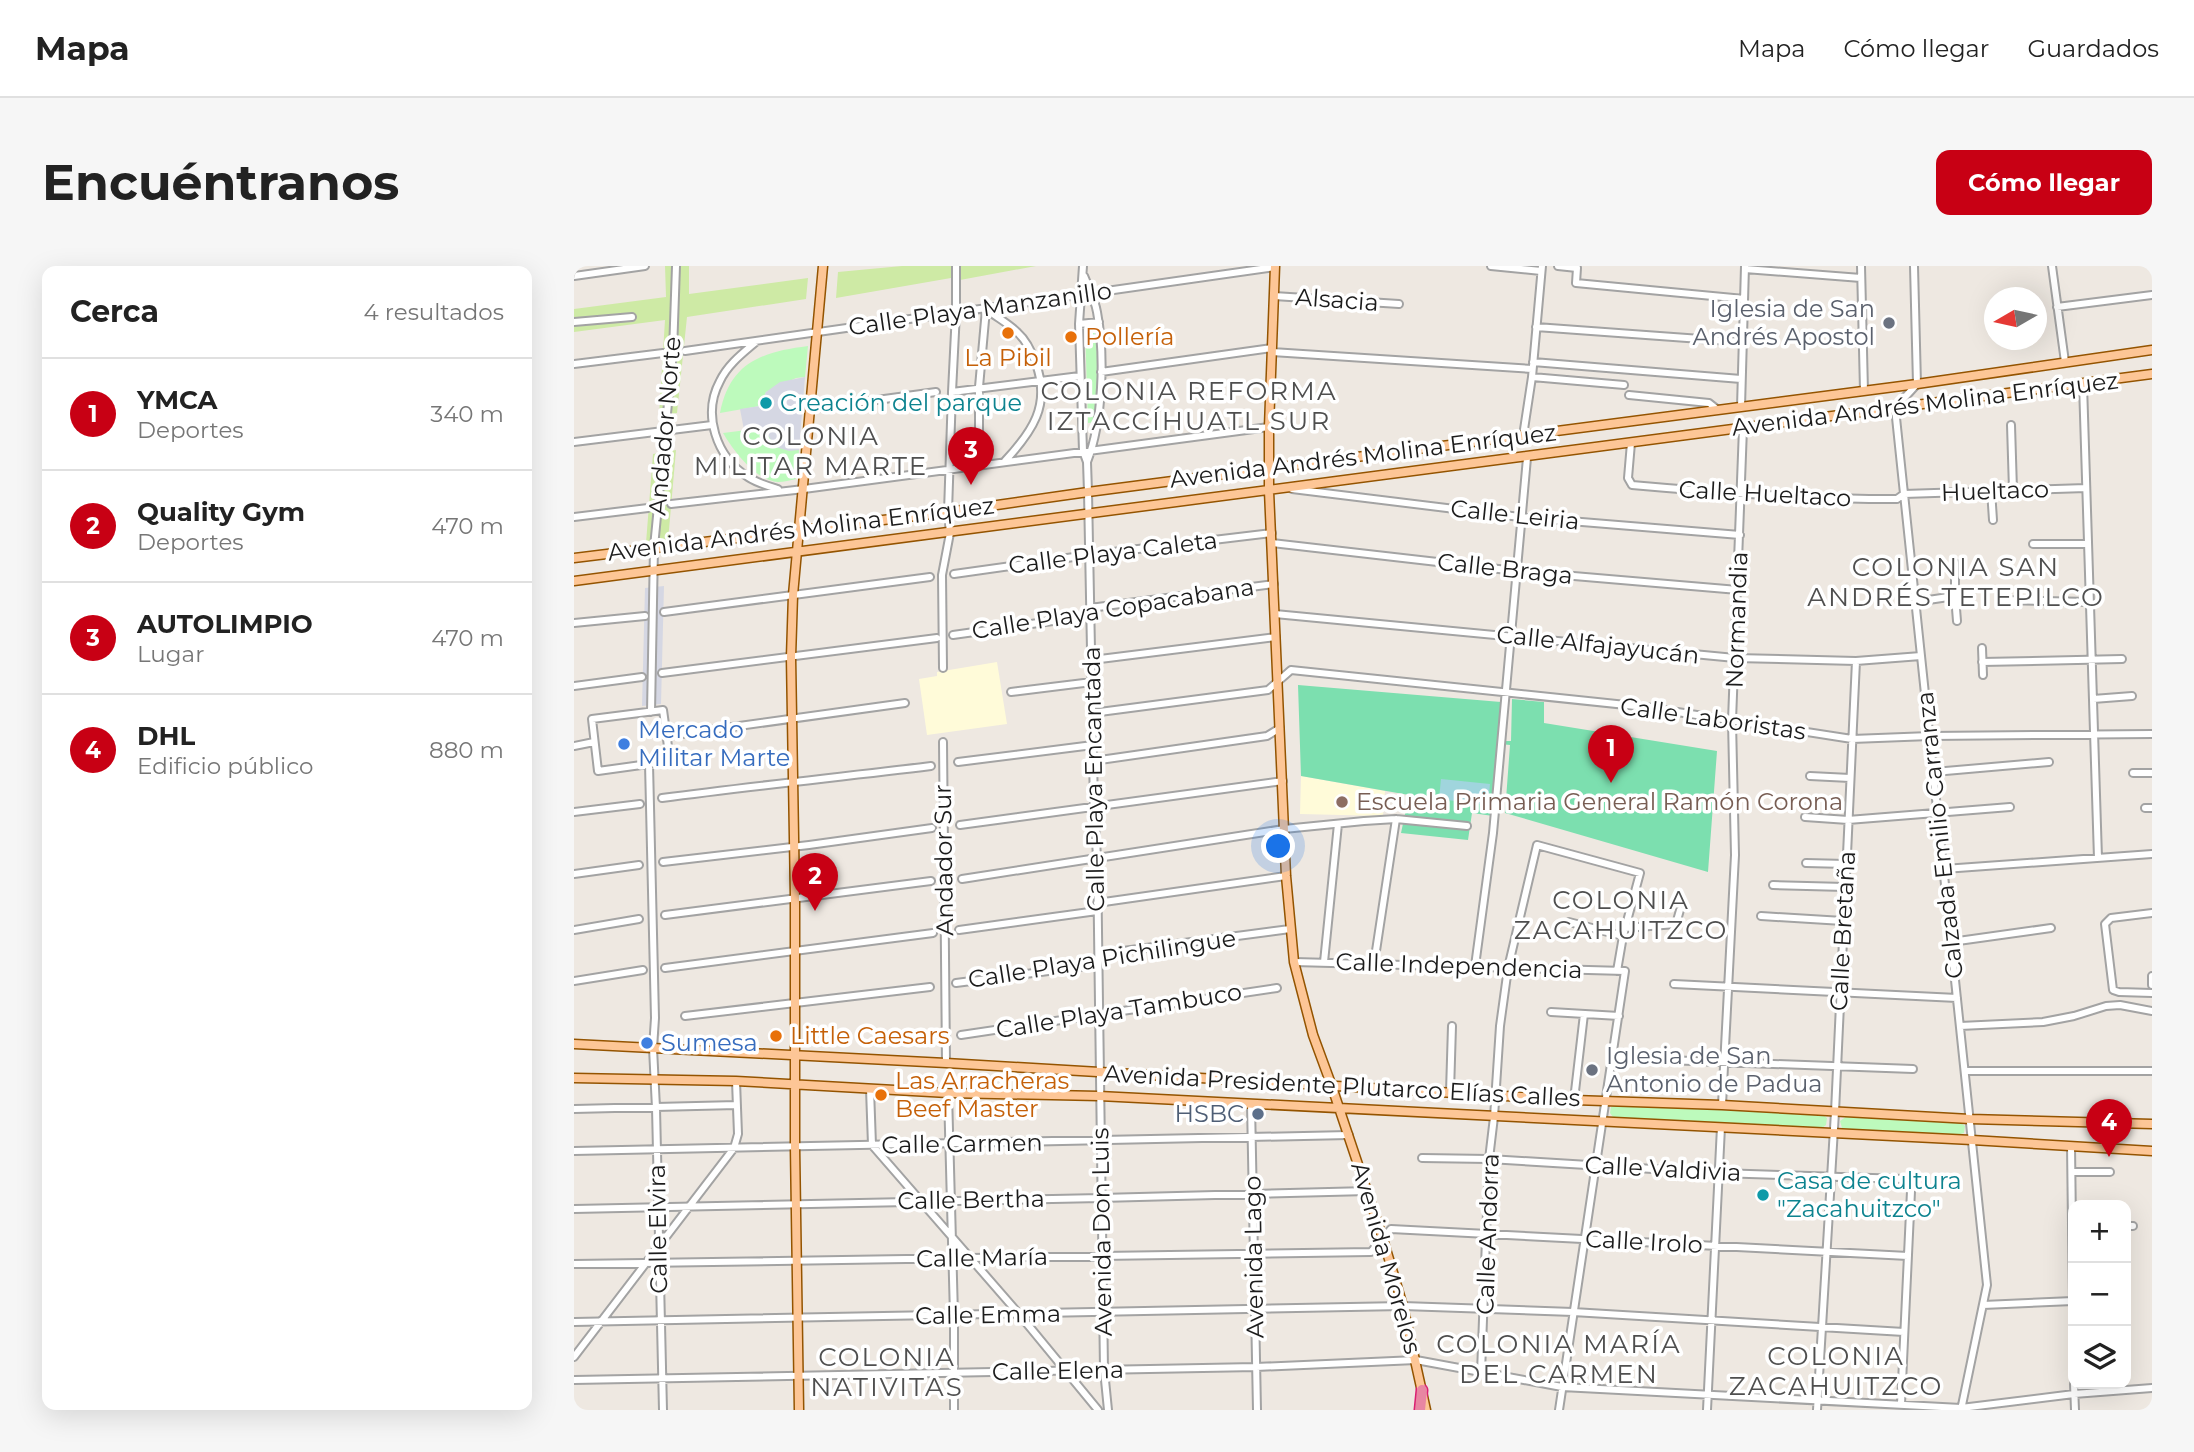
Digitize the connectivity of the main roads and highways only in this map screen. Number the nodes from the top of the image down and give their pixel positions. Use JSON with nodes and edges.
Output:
{"nodes":[{"id":1,"x":823,"y":266,"type":"edge"},
{"id":2,"x":1275,"y":267,"type":"edge"},
{"id":3,"x":2152,"y":350,"type":"edge"},
{"id":4,"x":2152,"y":374,"type":"edge"},
{"id":5,"x":1269,"y":469,"type":"junction"},
{"id":6,"x":1269,"y":491,"type":"junction"},
{"id":7,"x":799,"y":532,"type":"junction"},
{"id":8,"x":797,"y":552,"type":"junction"},
{"id":9,"x":574,"y":558,"type":"edge"},
{"id":10,"x":574,"y":581,"type":"edge"},
{"id":11,"x":574,"y":1044,"type":"edge"},
{"id":12,"x":795,"y":1056,"type":"junction"},
{"id":13,"x":574,"y":1078,"type":"edge"},
{"id":14,"x":795,"y":1084,"type":"junction"},
{"id":15,"x":1331,"y":1084,"type":"junction"},
{"id":16,"x":1340,"y":1108,"type":"junction"},
{"id":17,"x":2152,"y":1124,"type":"edge"},
{"id":18,"x":2152,"y":1151,"type":"edge"},
{"id":19,"x":1422,"y":1390,"type":"junction"},
{"id":20,"x":799,"y":1410,"type":"edge"},
{"id":21,"x":1420,"y":1410,"type":"edge"},
{"id":22,"x":1426,"y":1410,"type":"edge"}],
"edges":[{"from":1,"to":7,"type":"main road"},
{"from":2,"to":5,"type":"main road","name":"Avenida Morelos"},
{"from":3,"to":5,"type":"main road","name":"Avenida Andrés Molina Enríquez"},
{"from":4,"to":6,"type":"main road","name":"Avenida Andrés Molina Enríquez"},
{"from":5,"to":6,"type":"main road","name":"Avenida Morelos"},
{"from":5,"to":7,"type":"main road","name":"Avenida Andrés Molina Enríquez"},
{"from":6,"to":8,"type":"main road","name":"Avenida Andrés Molina Enríquez"},
{"from":6,"to":15,"type":"main road","name":"Avenida Morelos"},
{"from":7,"to":8,"type":"main road"},
{"from":7,"to":9,"type":"main road","name":"Avenida Andrés Molina Enríquez"},
{"from":8,"to":10,"type":"main road","name":"Avenida Andrés Molina Enríquez"},
{"from":8,"to":12,"type":"main road"},
{"from":11,"to":12,"type":"main road","name":"Avenida Presidente Plutarco Elías Calles"},
{"from":12,"to":14,"type":"main road"},
{"from":12,"to":15,"type":"main road","name":"Avenida Presidente Plutarco Elías Calles"},
{"from":13,"to":14,"type":"main road","name":"Avenida Presidente Plutarco Elías Calles"},
{"from":14,"to":16,"type":"main road","name":"Avenida Presidente Plutarco Elías Calles"},
{"from":14,"to":20,"type":"main road"},
{"from":15,"to":16,"type":"main road","name":"Avenida Morelos"},
{"from":15,"to":17,"type":"main road","name":"Avenida Presidente Plutarco Elías Calles"},
{"from":16,"to":18,"type":"main road","name":"Avenida Presidente Plutarco Elías Calles"},
{"from":16,"to":19,"type":"main road","name":"Avenida Morelos"},
{"from":19,"to":21,"type":"highway"},
{"from":19,"to":22,"type":"main road","name":"Avenida Morelos"}]}
